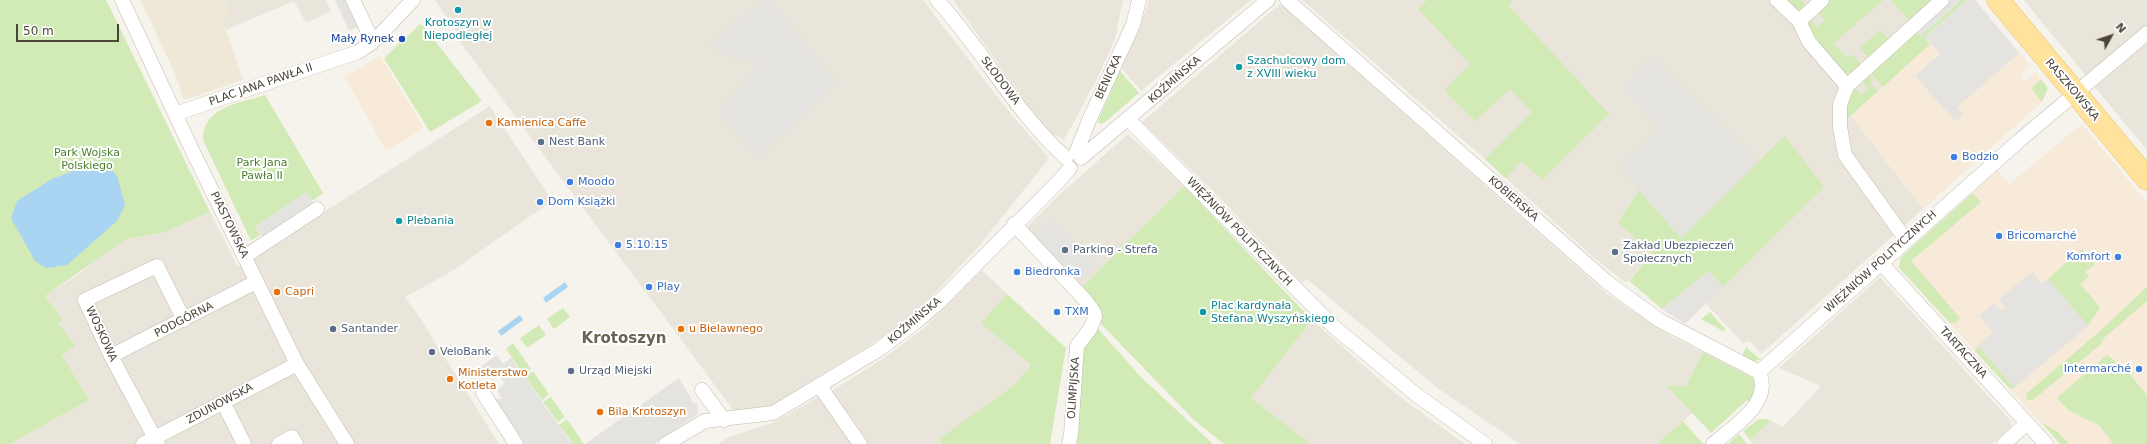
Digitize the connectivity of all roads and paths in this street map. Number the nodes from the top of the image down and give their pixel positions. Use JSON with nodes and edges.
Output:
{"nodes":[{"id":1,"x":122,"y":0,"type":"edge"},
{"id":2,"x":353,"y":0,"type":"edge"},
{"id":3,"x":937,"y":0,"type":"edge"},
{"id":4,"x":1139,"y":0,"type":"edge"},
{"id":5,"x":1268,"y":0,"type":"edge"},
{"id":6,"x":1287,"y":0,"type":"edge"},
{"id":7,"x":1777,"y":0,"type":"edge"},
{"id":8,"x":1822,"y":0,"type":"edge"},
{"id":9,"x":1942,"y":0,"type":"edge"},
{"id":10,"x":1998,"y":0,"type":"edge"},
{"id":11,"x":410,"y":1,"type":"edge"},
{"id":12,"x":1799,"y":21,"type":"junction"},
{"id":13,"x":2147,"y":33,"type":"edge"},
{"id":14,"x":372,"y":42,"type":"junction"},
{"id":15,"x":1847,"y":86,"type":"junction"},
{"id":16,"x":2075,"y":92,"type":"junction"},
{"id":17,"x":175,"y":114,"type":"junction"},
{"id":18,"x":1128,"y":120,"type":"junction"},
{"id":19,"x":1073,"y":159,"type":"junction"},
{"id":20,"x":2147,"y":179,"type":"edge"},
{"id":21,"x":317,"y":209,"type":"dead end"},
{"id":22,"x":1011,"y":228,"type":"junction"},
{"id":23,"x":1906,"y":240,"type":"junction"},
{"id":24,"x":244,"y":257,"type":"junction"},
{"id":25,"x":1880,"y":262,"type":"junction"},
{"id":26,"x":256,"y":282,"type":"junction"},
{"id":27,"x":184,"y":320,"type":"junction"},
{"id":28,"x":111,"y":356,"type":"junction"},
{"id":29,"x":297,"y":364,"type":"junction"},
{"id":30,"x":1759,"y":372,"type":"junction"},
{"id":31,"x":819,"y":385,"type":"junction"},
{"id":32,"x":702,"y":390,"type":"dead end"},
{"id":33,"x":483,"y":393,"type":"dead end"},
{"id":34,"x":227,"y":410,"type":"dead end"},
{"id":35,"x":724,"y":420,"type":"junction"},
{"id":36,"x":2027,"y":423,"type":"junction"},
{"id":37,"x":152,"y":442,"type":"edge"},
{"id":38,"x":669,"y":443,"type":"edge"},
{"id":39,"x":244,"y":444,"type":"edge"},
{"id":40,"x":279,"y":444,"type":"edge"},
{"id":41,"x":296,"y":444,"type":"edge"},
{"id":42,"x":347,"y":444,"type":"edge"},
{"id":43,"x":516,"y":444,"type":"edge"},
{"id":44,"x":860,"y":444,"type":"edge"},
{"id":45,"x":1069,"y":444,"type":"edge"},
{"id":46,"x":1485,"y":444,"type":"edge"},
{"id":47,"x":1713,"y":444,"type":"edge"},
{"id":48,"x":2004,"y":444,"type":"edge"},
{"id":49,"x":2046,"y":444,"type":"edge"}],
"edges":[{"from":1,"to":17,"type":"street","name":"PIASTOWSKA"},
{"from":2,"to":14,"type":"street"},
{"from":3,"to":19,"type":"street","name":"SŁODOWA"},
{"from":4,"to":19,"type":"street","name":"BENICKA"},
{"from":5,"to":18,"type":"street","name":"KOŹMIŃSKA"},
{"from":6,"to":30,"type":"street","name":"KOBIERSKA"},
{"from":7,"to":12,"type":"street"},
{"from":8,"to":12,"type":"street"},
{"from":9,"to":15,"type":"street"},
{"from":10,"to":16,"type":"main road","name":"RASZKOWSKA"},
{"from":11,"to":14,"type":"street"},
{"from":12,"to":15,"type":"street"},
{"from":13,"to":16,"type":"street","name":"WIĘŹNIÓW POLITYCZNYCH"},
{"from":14,"to":17,"type":"street","name":"PLAC JANA PAWŁA II"},
{"from":15,"to":23,"type":"street"},
{"from":16,"to":20,"type":"main road","name":"RASZKOWSKA"},
{"from":16,"to":23,"type":"street","name":"WIĘŹNIÓW POLITYCZNYCH"},
{"from":17,"to":24,"type":"street","name":"PIASTOWSKA"},
{"from":18,"to":19,"type":"street","name":"KOŹMIŃSKA"},
{"from":18,"to":46,"type":"street","name":"WIĘŹNIÓW POLITYCZNYCH"},
{"from":19,"to":22,"type":"street","name":"KOŹMIŃSKA"},
{"from":21,"to":24,"type":"street"},
{"from":22,"to":31,"type":"street","name":"KOŹMIŃSKA"},
{"from":22,"to":45,"type":"street","name":"OLIMPIJSKA"},
{"from":23,"to":25,"type":"street","name":"WIĘŹNIÓW POLITYCZNYCH"},
{"from":24,"to":26,"type":"street","name":"PIASTOWSKA"},
{"from":25,"to":30,"type":"street","name":"WIĘŹNIÓW POLITYCZNYCH"},
{"from":25,"to":36,"type":"street","name":"TARTACZNA"},
{"from":26,"to":27,"type":"street","name":"PODGÓRNA"},
{"from":26,"to":29,"type":"street","name":"PIASTOWSKA"},
{"from":27,"to":28,"type":"street","name":"PODGÓRNA"},
{"from":27,"to":28,"type":"street","name":"WOSKOWA"},
{"from":28,"to":37,"type":"street","name":"WOSKOWA"},
{"from":29,"to":37,"type":"street","name":"ZDUNOWSKA"},
{"from":29,"to":42,"type":"street","name":"PIASTOWSKA"},
{"from":30,"to":47,"type":"street"},
{"from":31,"to":35,"type":"street","name":"KOŹMIŃSKA"},
{"from":31,"to":44,"type":"street"},
{"from":32,"to":35,"type":"street"},
{"from":33,"to":43,"type":"street"},
{"from":34,"to":39,"type":"street"},
{"from":35,"to":38,"type":"street","name":"KOŹMIŃSKA"},
{"from":36,"to":48,"type":"street"},
{"from":36,"to":49,"type":"street","name":"TARTACZNA"},
{"from":40,"to":41,"type":"street"}]}
